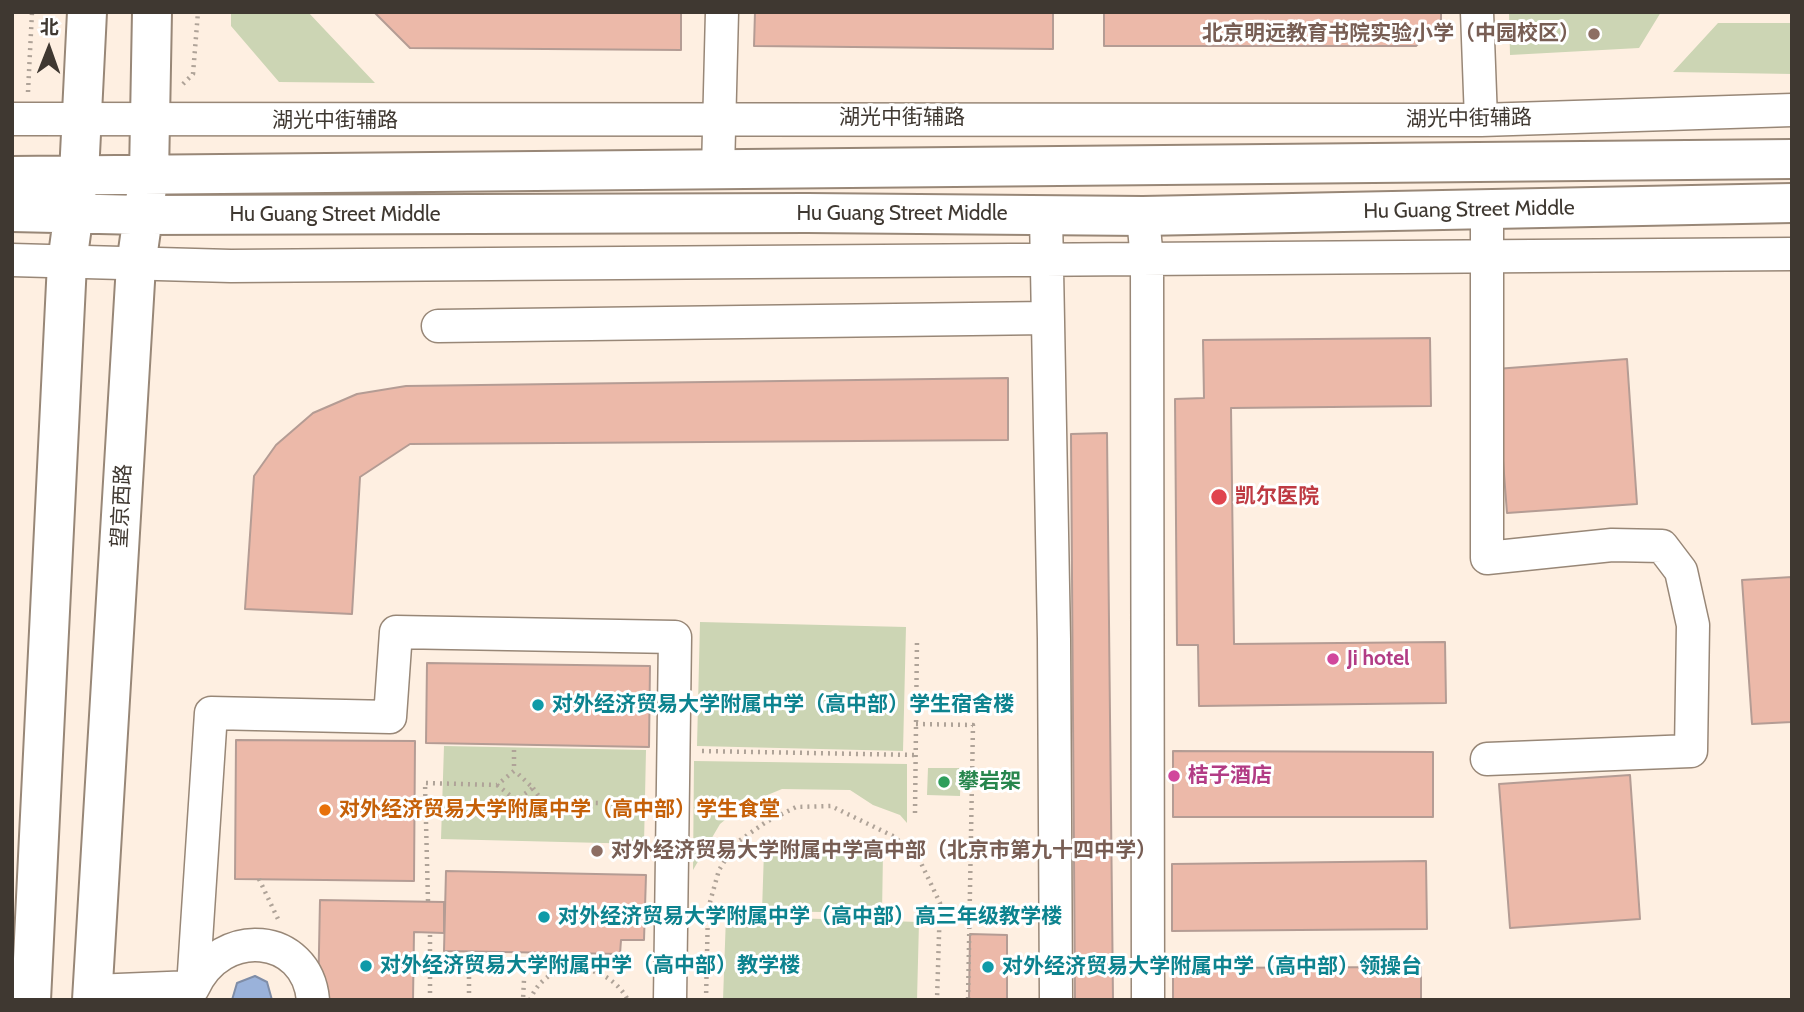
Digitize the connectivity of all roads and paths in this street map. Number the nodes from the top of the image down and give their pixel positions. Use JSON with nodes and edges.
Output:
{"nodes":[{"id":1,"x":87,"y":12,"type":"edge"},
{"id":2,"x":152,"y":12,"type":"edge"},
{"id":3,"x":722,"y":12,"type":"edge"},
{"id":4,"x":1477,"y":12,"type":"edge"},
{"id":5,"x":1792,"y":110,"type":"edge"},
{"id":6,"x":80,"y":118,"type":"junction"},
{"id":7,"x":718,"y":118,"type":"junction"},
{"id":8,"x":12,"y":119,"type":"edge"},
{"id":9,"x":148,"y":119,"type":"junction"},
{"id":10,"x":1481,"y":120,"type":"junction"},
{"id":11,"x":1792,"y":159,"type":"edge"},
{"id":12,"x":718,"y":170,"type":"junction"},
{"id":13,"x":79,"y":174,"type":"junction"},
{"id":14,"x":149,"y":174,"type":"junction"},
{"id":15,"x":12,"y":176,"type":"edge"},
{"id":16,"x":1792,"y":203,"type":"edge"},
{"id":17,"x":1487,"y":209,"type":"junction"},
{"id":18,"x":12,"y":212,"type":"edge"},
{"id":19,"x":807,"y":213,"type":"junction"},
{"id":20,"x":75,"y":215,"type":"junction"},
{"id":21,"x":143,"y":215,"type":"junction"},
{"id":22,"x":1046,"y":216,"type":"junction"},
{"id":23,"x":1143,"y":216,"type":"junction"},
{"id":24,"x":1792,"y":254,"type":"edge"},
{"id":25,"x":1487,"y":257,"type":"junction"},
{"id":26,"x":12,"y":260,"type":"edge"},
{"id":27,"x":1046,"y":261,"type":"junction"},
{"id":28,"x":1147,"y":261,"type":"junction"},
{"id":29,"x":808,"y":262,"type":"junction"},
{"id":30,"x":67,"y":263,"type":"junction"},
{"id":31,"x":136,"y":265,"type":"junction"},
{"id":32,"x":1047,"y":318,"type":"junction"},
{"id":33,"x":438,"y":326,"type":"dead end"},
{"id":34,"x":917,"y":639,"type":"dead end"},
{"id":35,"x":916,"y":724,"type":"junction"},
{"id":36,"x":514,"y":745,"type":"dead end"},
{"id":37,"x":673,"y":751,"type":"junction"},
{"id":38,"x":916,"y":755,"type":"junction"},
{"id":39,"x":1487,"y":759,"type":"dead end"},
{"id":40,"x":514,"y":771,"type":"junction"},
{"id":41,"x":498,"y":785,"type":"junction"},
{"id":42,"x":533,"y":788,"type":"junction"},
{"id":43,"x":672,"y":804,"type":"junction"},
{"id":44,"x":915,"y":813,"type":"dead end"},
{"id":45,"x":428,"y":901,"type":"dead end"},
{"id":46,"x":430,"y":932,"type":"dead end"},
{"id":47,"x":192,"y":994,"type":"edge"},
{"id":48,"x":92,"y":995,"type":"edge"},
{"id":49,"x":31,"y":1000,"type":"edge"},
{"id":50,"x":313,"y":1000,"type":"edge"},
{"id":51,"x":430,"y":1000,"type":"edge"},
{"id":52,"x":470,"y":1000,"type":"edge"},
{"id":53,"x":523,"y":1000,"type":"edge"},
{"id":54,"x":530,"y":1000,"type":"edge"},
{"id":55,"x":628,"y":1000,"type":"edge"},
{"id":56,"x":670,"y":1000,"type":"edge"},
{"id":57,"x":706,"y":1000,"type":"edge"},
{"id":58,"x":937,"y":1000,"type":"edge"},
{"id":59,"x":968,"y":1000,"type":"edge"},
{"id":60,"x":1056,"y":1000,"type":"edge"},
{"id":61,"x":1148,"y":1000,"type":"edge"}],
"edges":[{"from":1,"to":6,"type":"main road"},
{"from":2,"to":9,"type":"main road","name":"望京西路"},
{"from":3,"to":7,"type":"street"},
{"from":4,"to":10,"type":"street"},
{"from":5,"to":10,"type":"street","name":"湖光中街辅路"},
{"from":6,"to":8,"type":"street","name":"湖光中街辅路"},
{"from":6,"to":9,"type":"street","name":"湖光中街辅路"},
{"from":6,"to":13,"type":"main road"},
{"from":7,"to":9,"type":"street","name":"湖光中街辅路"},
{"from":7,"to":10,"type":"street","name":"湖光中街辅路"},
{"from":7,"to":12,"type":"street"},
{"from":9,"to":14,"type":"main road","name":"望京西路"},
{"from":11,"to":12,"type":"main road","name":"Hu Guang Street Middle"},
{"from":12,"to":14,"type":"main road","name":"Hu Guang Street Middle"},
{"from":13,"to":14,"type":"main road","name":"Hu Guang Street Middle"},
{"from":13,"to":15,"type":"main road","name":"Hu Guang Street Middle"},
{"from":13,"to":20,"type":"main road"},
{"from":14,"to":21,"type":"main road","name":"望京西路"},
{"from":16,"to":17,"type":"main road","name":"Hu Guang Street Middle"},
{"from":17,"to":23,"type":"main road","name":"Hu Guang Street Middle"},
{"from":17,"to":25,"type":"street"},
{"from":18,"to":20,"type":"main road","name":"Hu Guang Street Middle"},
{"from":19,"to":21,"type":"main road","name":"Hu Guang Street Middle"},
{"from":19,"to":22,"type":"main road","name":"Hu Guang Street Middle"},
{"from":19,"to":29,"type":"street"},
{"from":20,"to":21,"type":"main road","name":"Hu Guang Street Middle"},
{"from":20,"to":30,"type":"main road"},
{"from":21,"to":31,"type":"main road","name":"望京西路"},
{"from":22,"to":23,"type":"main road","name":"Hu Guang Street Middle"},
{"from":22,"to":27,"type":"street"},
{"from":23,"to":28,"type":"street"},
{"from":24,"to":25,"type":"street"},
{"from":25,"to":28,"type":"street"},
{"from":25,"to":39,"type":"street"},
{"from":26,"to":30,"type":"street"},
{"from":27,"to":28,"type":"street"},
{"from":27,"to":29,"type":"street"},
{"from":27,"to":32,"type":"street"},
{"from":28,"to":61,"type":"street"},
{"from":29,"to":31,"type":"street"},
{"from":30,"to":31,"type":"street"},
{"from":30,"to":49,"type":"main road"},
{"from":31,"to":48,"type":"main road","name":"望京西路"},
{"from":32,"to":33,"type":"street"},
{"from":32,"to":60,"type":"street"},
{"from":34,"to":35,"type":"path"},
{"from":35,"to":38,"type":"path"},
{"from":35,"to":59,"type":"path"},
{"from":36,"to":40,"type":"path"},
{"from":37,"to":38,"type":"path"},
{"from":37,"to":43,"type":"street"},
{"from":37,"to":47,"type":"street"},
{"from":38,"to":44,"type":"path"},
{"from":40,"to":41,"type":"path"},
{"from":40,"to":42,"type":"path"},
{"from":41,"to":42,"type":"path"},
{"from":41,"to":45,"type":"path"},
{"from":42,"to":43,"type":"path"},
{"from":43,"to":56,"type":"street"},
{"from":46,"to":51,"type":"path"},
{"from":47,"to":48,"type":"street"},
{"from":47,"to":50,"type":"street"},
{"from":52,"to":53,"type":"path"},
{"from":54,"to":55,"type":"path"},
{"from":57,"to":58,"type":"path"}]}
